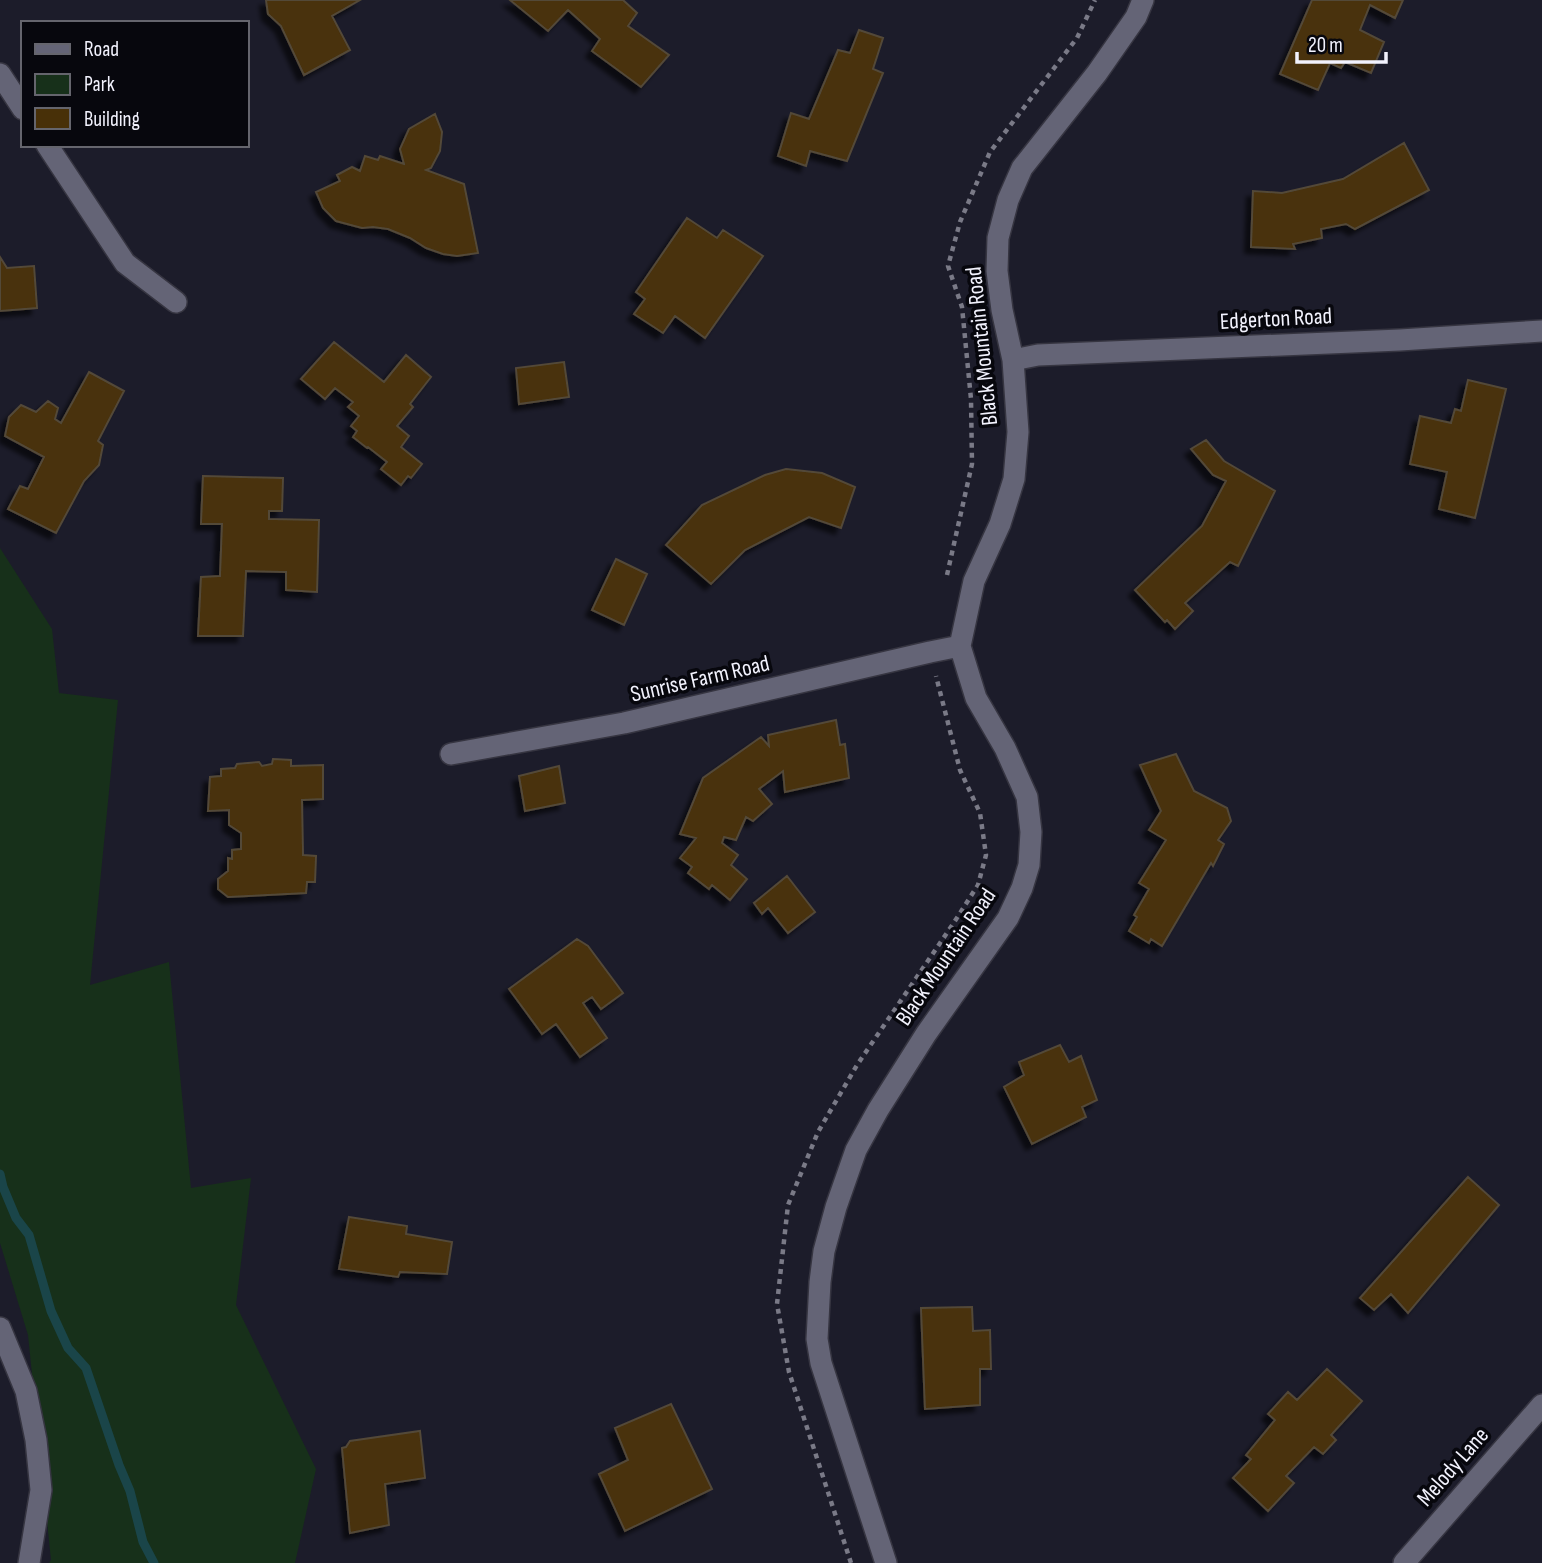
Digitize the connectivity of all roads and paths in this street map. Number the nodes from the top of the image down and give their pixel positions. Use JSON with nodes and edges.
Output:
{"nodes":[{"id":1,"x":1095,"y":0,"type":"edge"},
{"id":2,"x":1143,"y":0,"type":"edge"},
{"id":3,"x":0,"y":74,"type":"edge"},
{"id":4,"x":21,"y":106,"type":"edge"},
{"id":5,"x":48,"y":147,"type":"edge"},
{"id":6,"x":176,"y":302,"type":"dead end"},
{"id":7,"x":1542,"y":331,"type":"edge"},
{"id":8,"x":1013,"y":360,"type":"junction"},
{"id":9,"x":944,"y":587,"type":"dead end"},
{"id":10,"x":960,"y":646,"type":"junction"},
{"id":11,"x":930,"y":652,"type":"junction"},
{"id":12,"x":451,"y":754,"type":"dead end"},
{"id":13,"x":0,"y":1328,"type":"edge"},
{"id":14,"x":1542,"y":1405,"type":"edge"},
{"id":15,"x":29,"y":1563,"type":"edge"},
{"id":16,"x":851,"y":1563,"type":"edge"},
{"id":17,"x":886,"y":1563,"type":"edge"},
{"id":18,"x":1404,"y":1563,"type":"edge"}],
"edges":[{"from":1,"to":9,"type":"path"},
{"from":2,"to":8,"type":"street","name":"Black Mountain Road"},
{"from":3,"to":4,"type":"street"},
{"from":5,"to":6,"type":"street"},
{"from":7,"to":8,"type":"street","name":"Edgerton Road"},
{"from":8,"to":10,"type":"street","name":"Black Mountain Road"},
{"from":10,"to":11,"type":"street","name":"Sunrise Farm Road"},
{"from":10,"to":17,"type":"street","name":"Black Mountain Road"},
{"from":11,"to":12,"type":"street","name":"Sunrise Farm Road"},
{"from":11,"to":16,"type":"path"},
{"from":13,"to":15,"type":"street"},
{"from":14,"to":18,"type":"street","name":"Melody Lane"}]}
